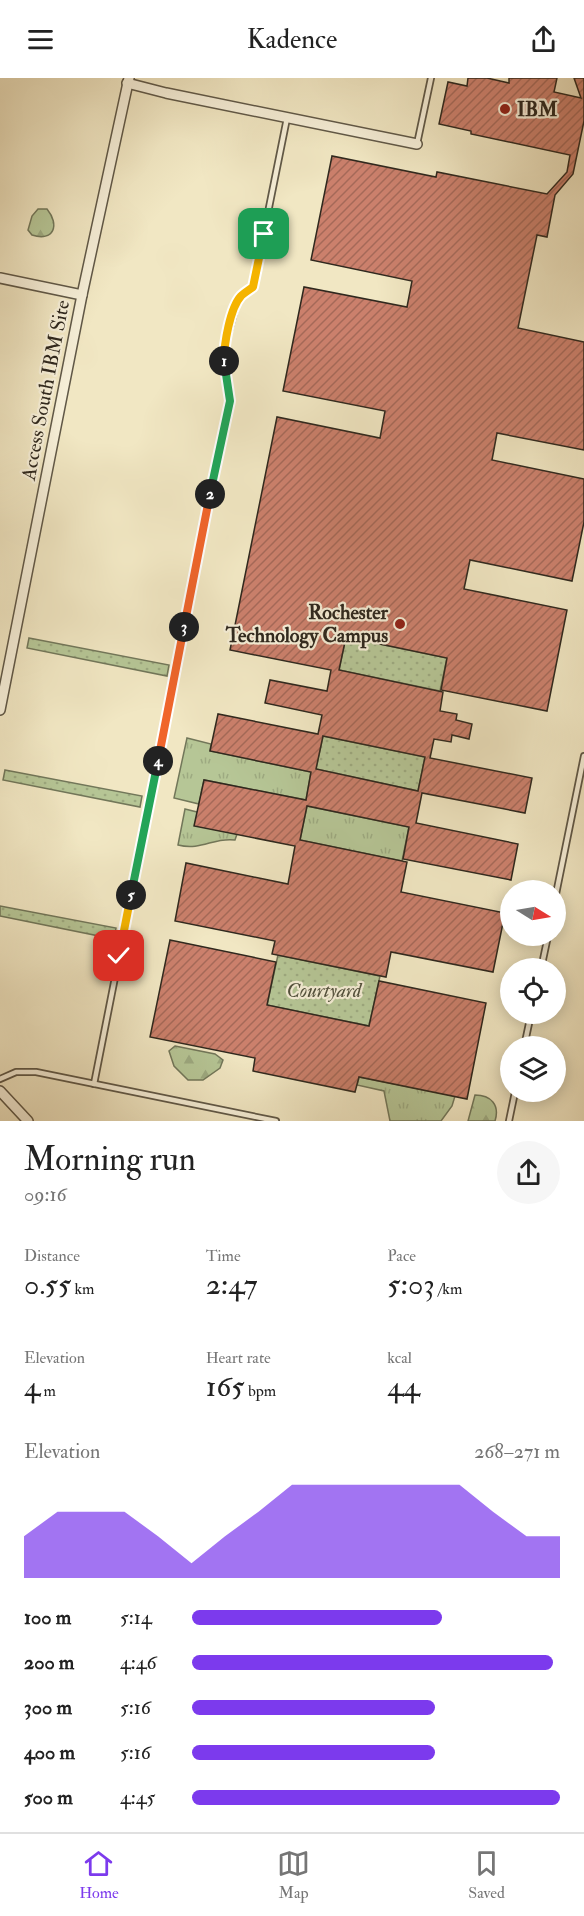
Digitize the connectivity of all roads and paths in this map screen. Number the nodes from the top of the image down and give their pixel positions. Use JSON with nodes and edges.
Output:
{"nodes":[{"id":1,"x":431,"y":78,"type":"edge"},
{"id":2,"x":128,"y":80,"type":"edge"},
{"id":3,"x":287,"y":118,"type":"junction"},
{"id":4,"x":417,"y":144,"type":"joint"},
{"id":5,"x":0,"y":278,"type":"edge"},
{"id":6,"x":82,"y":294,"type":"junction"},
{"id":7,"x":0,"y":710,"type":"edge"},
{"id":8,"x":584,"y":757,"type":"edge"},
{"id":9,"x":559,"y":880,"type":"edge"},
{"id":10,"x":0,"y":1079,"type":"edge"},
{"id":11,"x":94,"y":1084,"type":"junction"},
{"id":12,"x":0,"y":1091,"type":"edge"},
{"id":13,"x":513,"y":1102,"type":"edge"},
{"id":14,"x":28,"y":1121,"type":"edge"},
{"id":15,"x":276,"y":1121,"type":"edge"},
{"id":16,"x":509,"y":1121,"type":"edge"}],
"edges":[{"from":1,"to":4,"type":"lane"},
{"from":2,"to":3,"type":"street"},
{"from":2,"to":6,"type":"street","name":"Access South IBM Site"},
{"from":3,"to":4,"type":"street"},
{"from":3,"to":11,"type":"lane"},
{"from":5,"to":6,"type":"street"},
{"from":6,"to":7,"type":"street","name":"Access South IBM Site"},
{"from":8,"to":9,"type":"lane"},
{"from":10,"to":11,"type":"lane"},
{"from":11,"to":15,"type":"lane"},
{"from":12,"to":14,"type":"street"},
{"from":13,"to":16,"type":"lane"}]}
